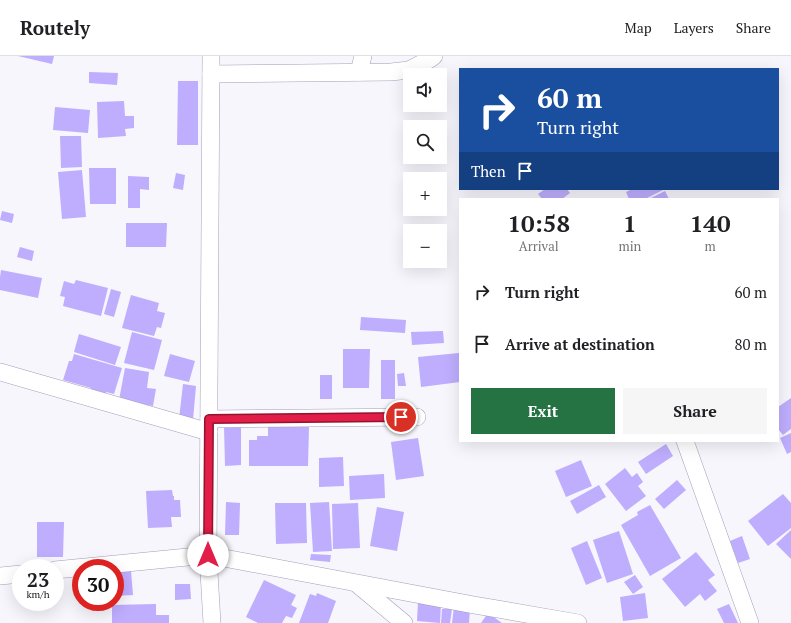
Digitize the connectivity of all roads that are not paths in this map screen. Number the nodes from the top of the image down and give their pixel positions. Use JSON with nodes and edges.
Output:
{"nodes":[{"id":1,"x":211,"y":56,"type":"edge"},
{"id":2,"x":434,"y":56,"type":"edge"},
{"id":3,"x":361,"y":64,"type":"edge"},
{"id":4,"x":212,"y":74,"type":"junction"},
{"id":5,"x":0,"y":372,"type":"edge"},
{"id":6,"x":417,"y":417,"type":"dead end"},
{"id":7,"x":209,"y":425,"type":"junction"},
{"id":8,"x":685,"y":442,"type":"edge"},
{"id":9,"x":208,"y":555,"type":"junction"},
{"id":10,"x":64,"y":569,"type":"edge"},
{"id":11,"x":12,"y":575,"type":"edge"},
{"id":12,"x":0,"y":576,"type":"edge"},
{"id":13,"x":355,"y":582,"type":"junction"},
{"id":14,"x":212,"y":623,"type":"edge"},
{"id":15,"x":404,"y":623,"type":"edge"},
{"id":16,"x":578,"y":623,"type":"edge"},
{"id":17,"x":750,"y":623,"type":"edge"}],
"edges":[{"from":1,"to":4,"type":"street"},
{"from":2,"to":3,"type":"street"},
{"from":3,"to":4,"type":"street"},
{"from":4,"to":7,"type":"street"},
{"from":5,"to":7,"type":"street"},
{"from":6,"to":7,"type":"street"},
{"from":7,"to":9,"type":"street"},
{"from":8,"to":17,"type":"street"},
{"from":9,"to":10,"type":"street"},
{"from":9,"to":13,"type":"street"},
{"from":9,"to":14,"type":"street"},
{"from":11,"to":12,"type":"street"},
{"from":13,"to":15,"type":"street"},
{"from":13,"to":16,"type":"street"}]}
